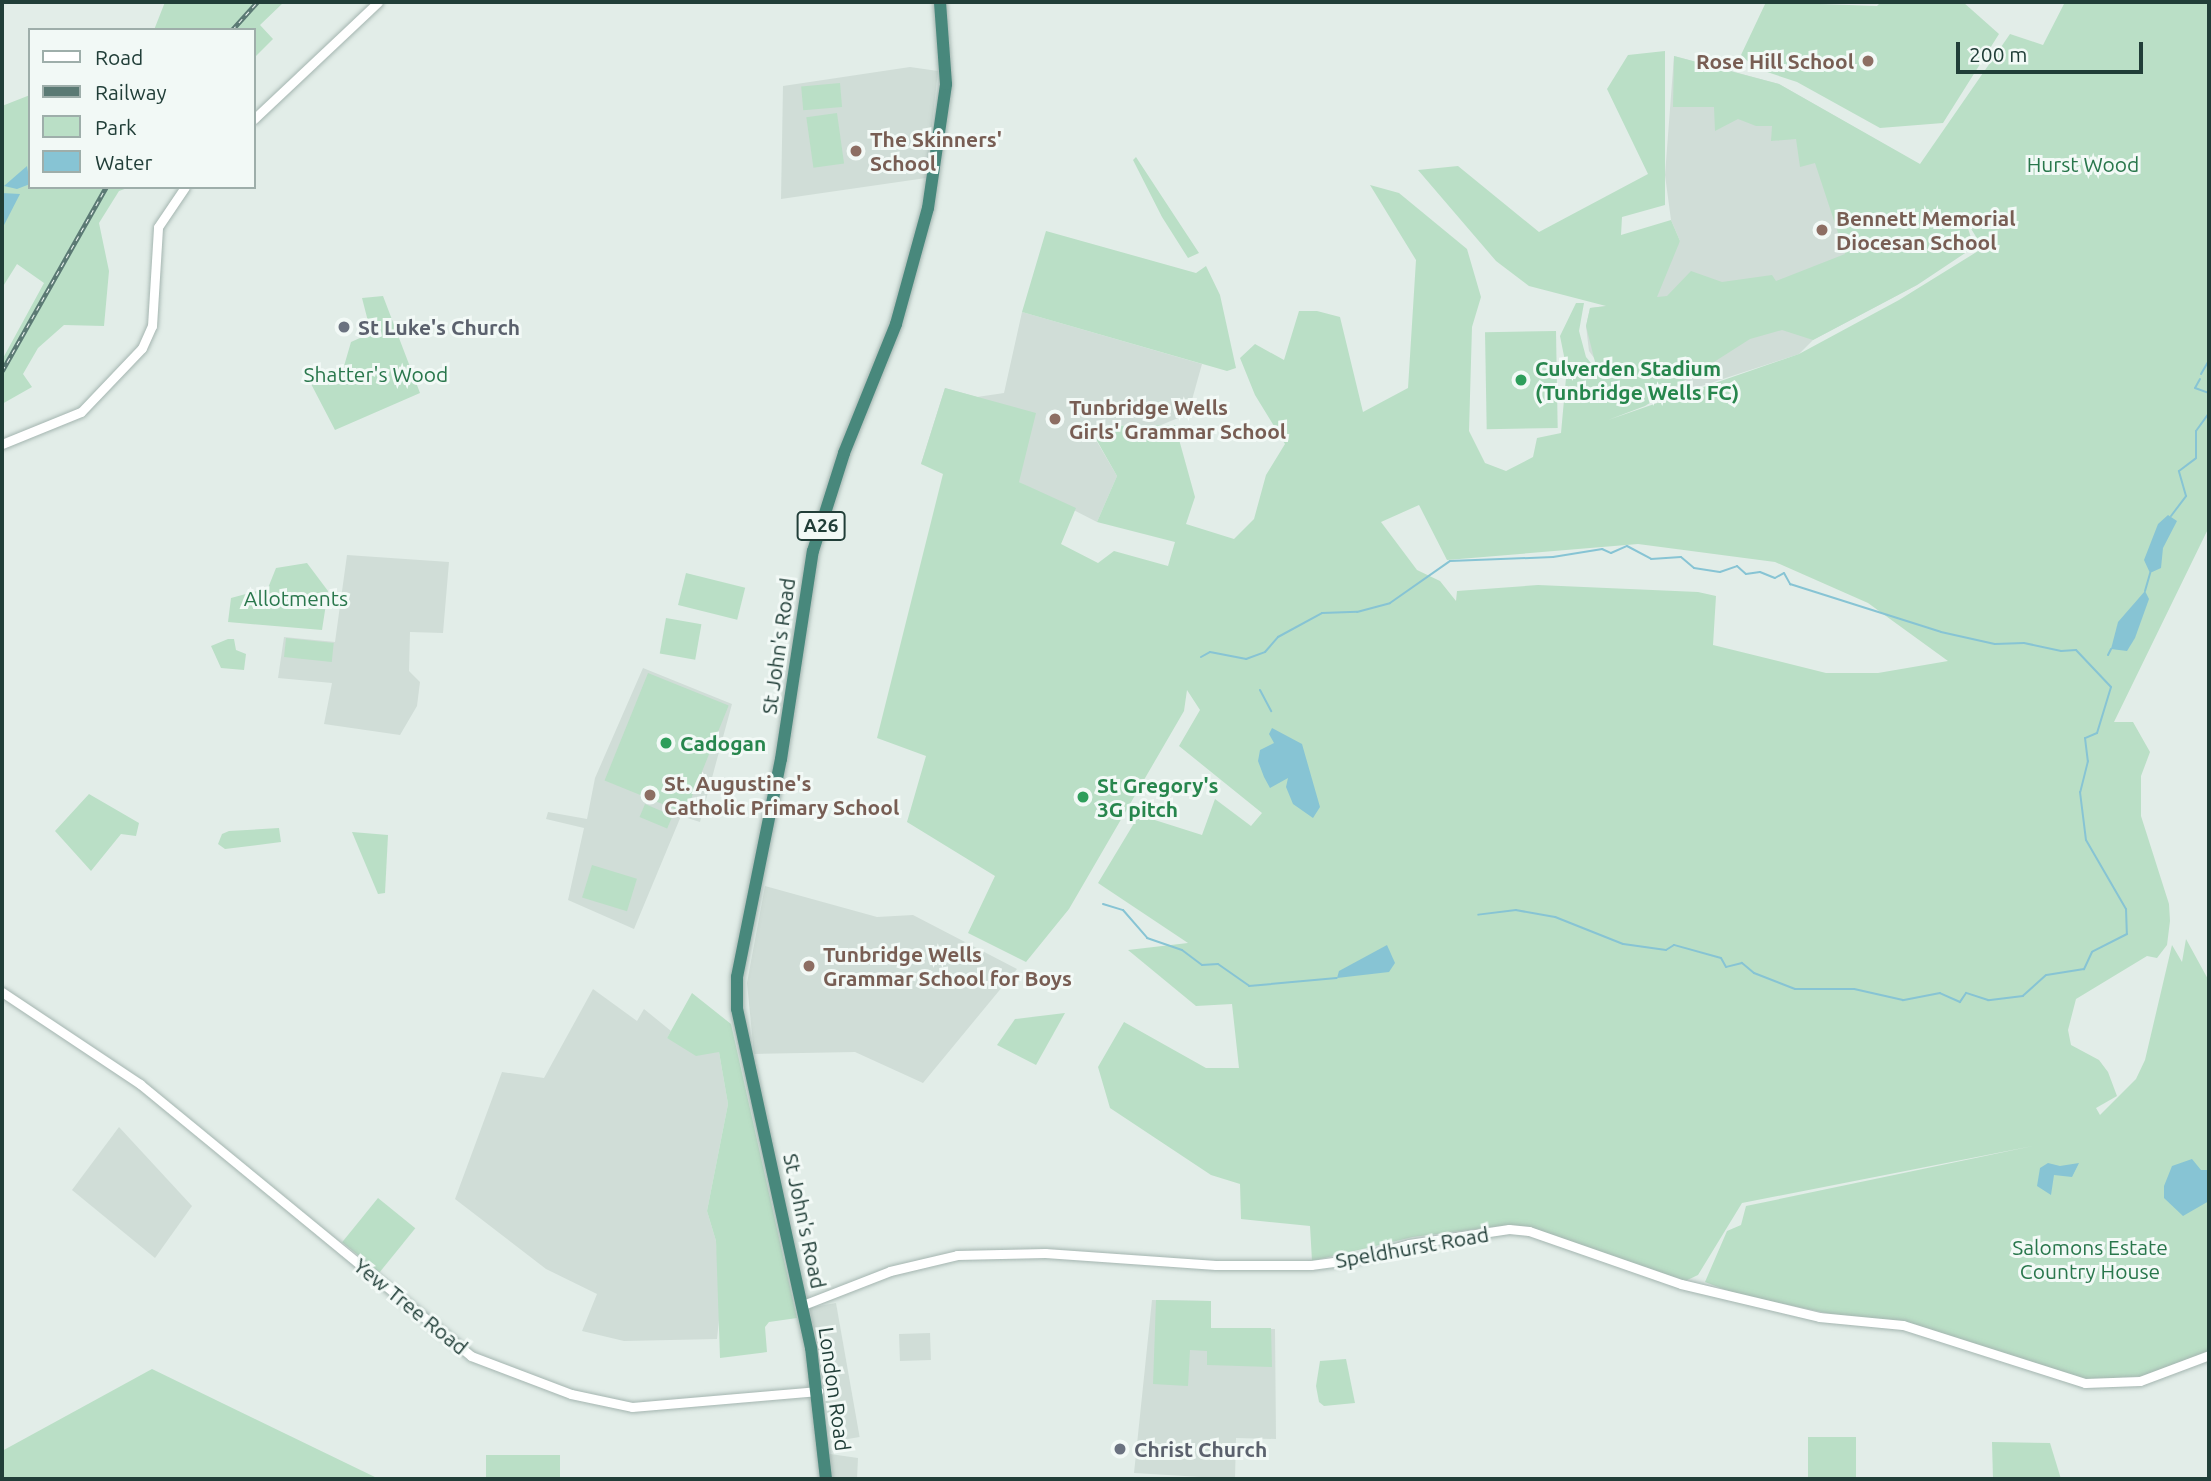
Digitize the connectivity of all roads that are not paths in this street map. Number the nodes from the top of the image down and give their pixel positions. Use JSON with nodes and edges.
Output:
{"nodes":[{"id":1,"x":940,"y":2,"type":"edge"},
{"id":2,"x":372,"y":4,"type":"edge"},
{"id":3,"x":256,"y":117,"type":"edge"},
{"id":4,"x":184,"y":189,"type":"edge"},
{"id":5,"x":2,"y":444,"type":"edge"},
{"id":6,"x":2,"y":992,"type":"edge"},
{"id":7,"x":803,"y":1305,"type":"junction"},
{"id":8,"x":2209,"y":1355,"type":"edge"},
{"id":9,"x":818,"y":1391,"type":"junction"},
{"id":10,"x":826,"y":1479,"type":"edge"}],
"edges":[{"from":1,"to":7,"type":"highway","name":"St John's Road","number":"A26"},
{"from":2,"to":3,"type":"street"},
{"from":4,"to":5,"type":"street"},
{"from":6,"to":9,"type":"street","name":"Yew Tree Road"},
{"from":7,"to":8,"type":"street","name":"Speldhurst Road"},
{"from":7,"to":9,"type":"highway","name":"London Road","number":"A26"},
{"from":9,"to":10,"type":"highway","name":"London Road","number":"A26"}]}
